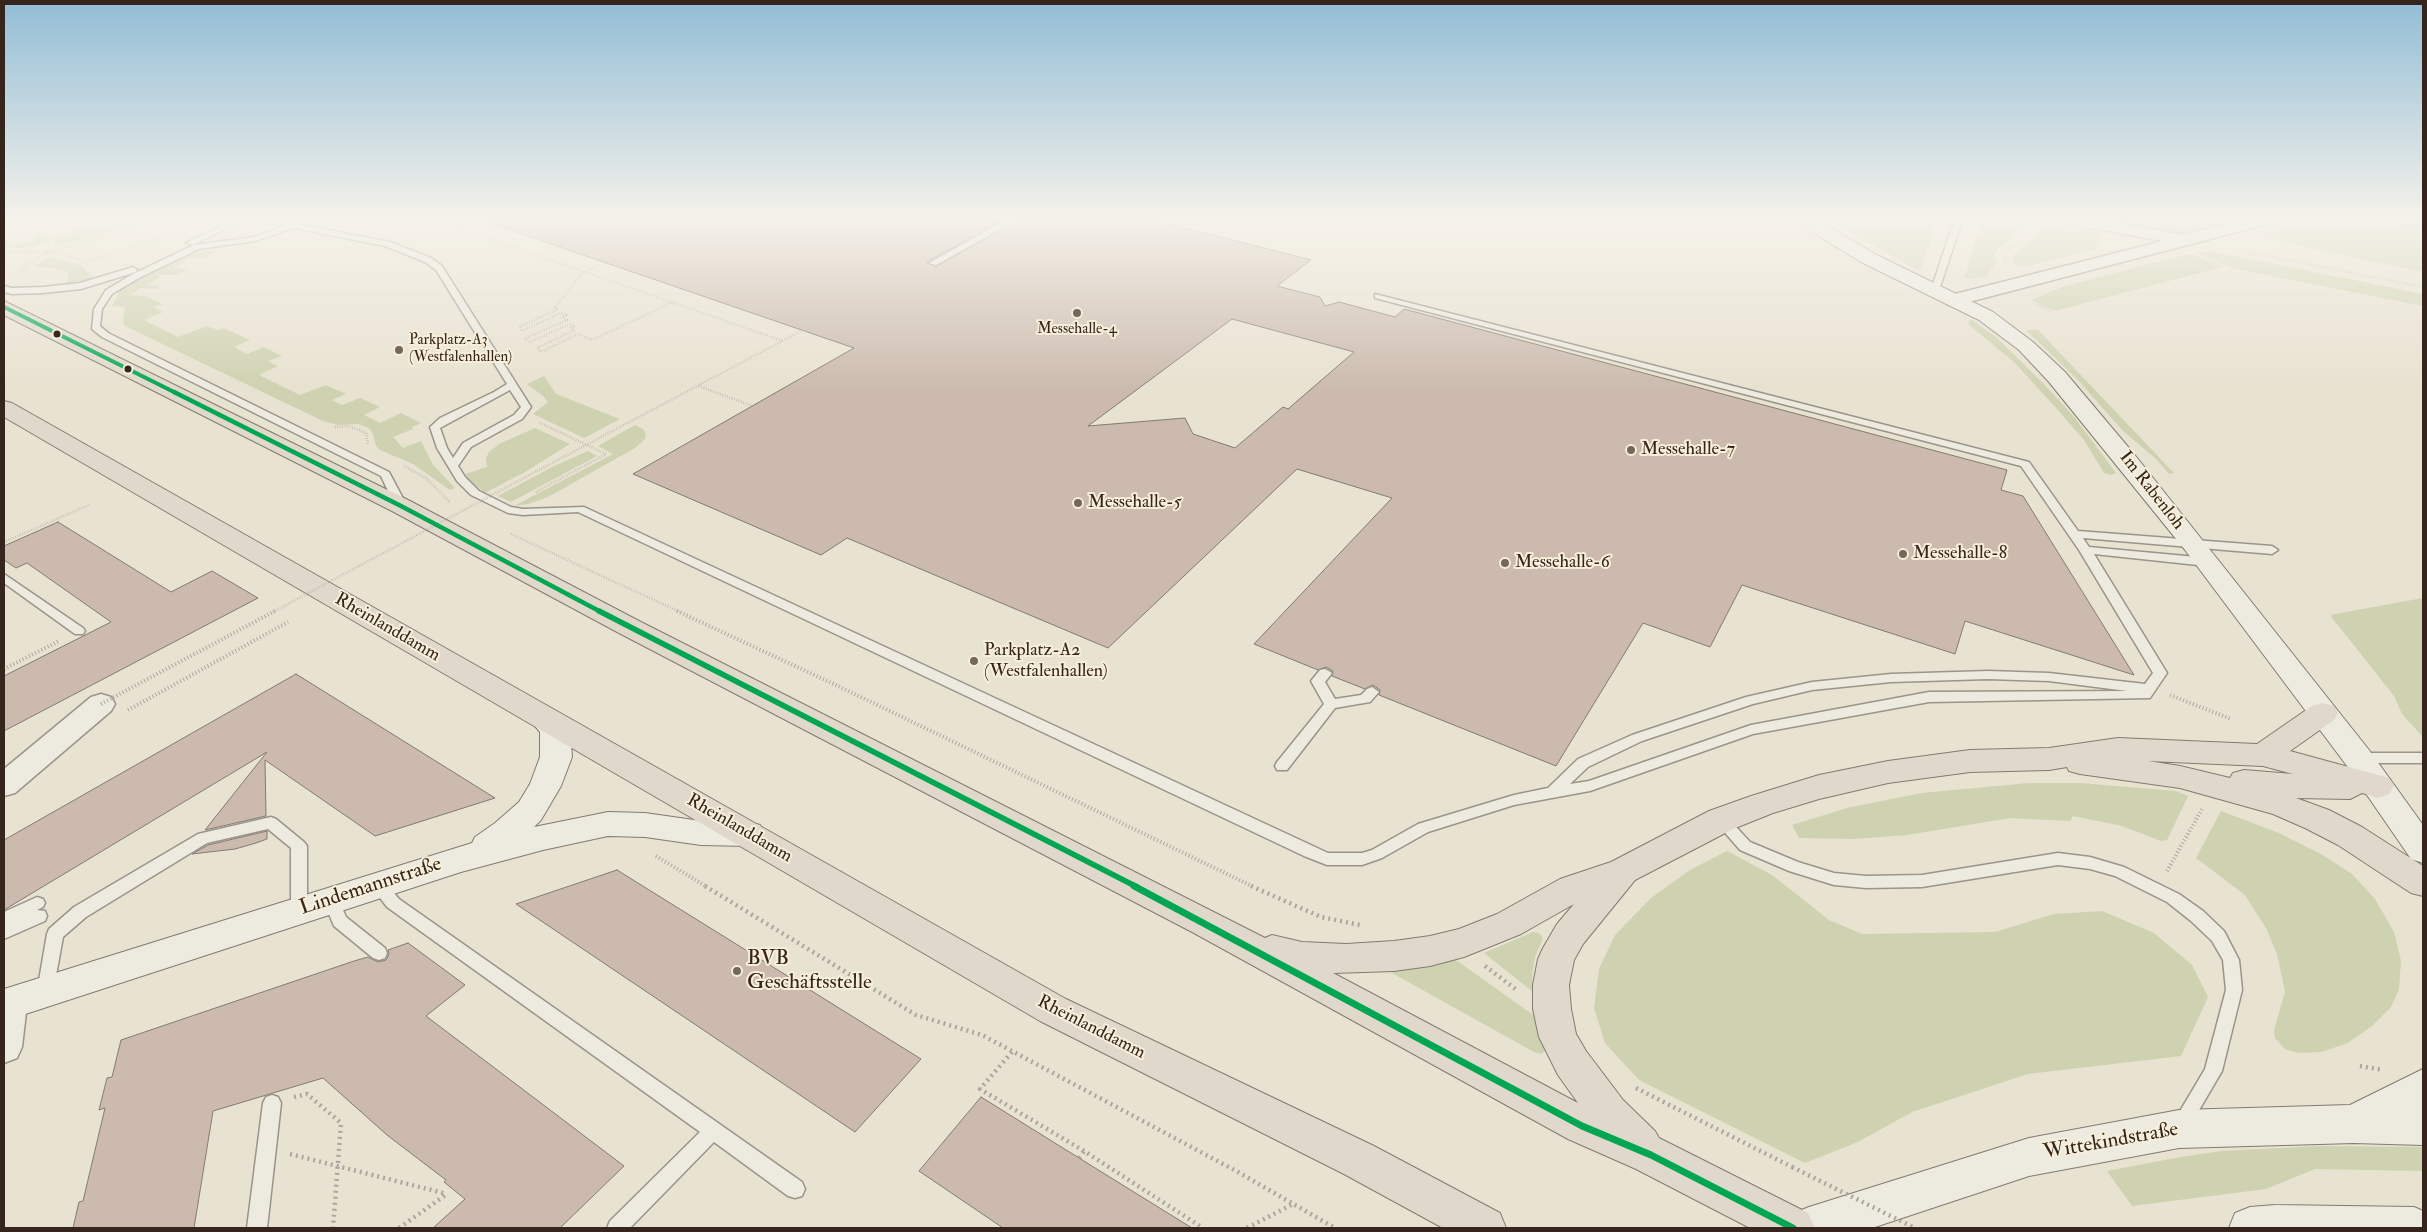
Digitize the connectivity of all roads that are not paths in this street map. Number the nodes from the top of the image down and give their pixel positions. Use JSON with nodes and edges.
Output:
{"nodes":[{"id":1,"x":118,"y":275,"type":"edge"},
{"id":2,"x":140,"y":275,"type":"edge"},
{"id":3,"x":444,"y":275,"type":"edge"},
{"id":4,"x":1904,"y":275,"type":"edge"},
{"id":5,"x":1949,"y":275,"type":"edge"},
{"id":6,"x":2048,"y":275,"type":"edge"},
{"id":7,"x":4,"y":289,"type":"edge"},
{"id":8,"x":1945,"y":295,"type":"junction"},
{"id":9,"x":1378,"y":296,"type":"dead end"},
{"id":10,"x":4,"y":307,"type":"edge"},
{"id":11,"x":513,"y":384,"type":"junction"},
{"id":12,"x":4,"y":408,"type":"edge"},
{"id":13,"x":452,"y":466,"type":"junction"},
{"id":14,"x":401,"y":506,"type":"junction"},
{"id":15,"x":2072,"y":534,"type":"junction"},
{"id":16,"x":2085,"y":550,"type":"junction"},
{"id":17,"x":2272,"y":550,"type":"dead end"},
{"id":18,"x":2200,"y":554,"type":"junction"},
{"id":19,"x":4,"y":578,"type":"edge"},
{"id":20,"x":79,"y":631,"type":"road end"},
{"id":21,"x":1325,"y":673,"type":"dead end"},
{"id":22,"x":2150,"y":688,"type":"junction"},
{"id":23,"x":1372,"y":692,"type":"dead end"},
{"id":24,"x":1331,"y":704,"type":"junction"},
{"id":25,"x":111,"y":709,"type":"road end"},
{"id":26,"x":2323,"y":713,"type":"junction"},
{"id":27,"x":542,"y":717,"type":"junction"},
{"id":28,"x":2263,"y":755,"type":"junction"},
{"id":29,"x":2358,"y":758,"type":"junction"},
{"id":30,"x":2423,"y":758,"type":"edge"},
{"id":31,"x":2049,"y":759,"type":"junction"},
{"id":32,"x":1282,"y":766,"type":"dead end"},
{"id":33,"x":2180,"y":777,"type":"junction"},
{"id":34,"x":4,"y":785,"type":"edge"},
{"id":35,"x":2378,"y":786,"type":"junction"},
{"id":36,"x":1551,"y":794,"type":"junction"},
{"id":37,"x":1721,"y":820,"type":"junction"},
{"id":38,"x":748,"y":834,"type":"junction"},
{"id":39,"x":2423,"y":850,"type":"edge"},
{"id":40,"x":459,"y":859,"type":"junction"},
{"id":41,"x":1623,"y":871,"type":"junction"},
{"id":42,"x":2423,"y":883,"type":"edge"},
{"id":43,"x":378,"y":885,"type":"junction"},
{"id":44,"x":315,"y":905,"type":"junction"},
{"id":45,"x":4,"y":919,"type":"edge"},
{"id":46,"x":4,"y":933,"type":"edge"},
{"id":47,"x":1226,"y":934,"type":"junction"},
{"id":48,"x":379,"y":953,"type":"dead end"},
{"id":49,"x":45,"y":992,"type":"junction"},
{"id":50,"x":6,"y":1004,"type":"edge"},
{"id":51,"x":4,"y":1047,"type":"edge"},
{"id":52,"x":2423,"y":1087,"type":"edge"},
{"id":53,"x":272,"y":1103,"type":"road end"},
{"id":54,"x":2354,"y":1124,"type":"junction"},
{"id":55,"x":2423,"y":1126,"type":"edge"},
{"id":56,"x":2179,"y":1128,"type":"junction"},
{"id":57,"x":713,"y":1131,"type":"junction"},
{"id":58,"x":1651,"y":1155,"type":"junction"},
{"id":59,"x":795,"y":1189,"type":"dead end"},
{"id":60,"x":1918,"y":1210,"type":"edge"},
{"id":61,"x":257,"y":1228,"type":"edge"},
{"id":62,"x":617,"y":1228,"type":"edge"},
{"id":63,"x":1485,"y":1228,"type":"edge"},
{"id":64,"x":1793,"y":1228,"type":"edge"},
{"id":65,"x":1809,"y":1228,"type":"edge"},
{"id":66,"x":2250,"y":1228,"type":"edge"},
{"id":67,"x":2414,"y":1228,"type":"edge"}],
"edges":[{"from":1,"to":7,"type":"lane"},
{"from":2,"to":14,"type":"lane"},
{"from":3,"to":11,"type":"lane"},
{"from":4,"to":8,"type":"street","name":"Im Rabenloh"},
{"from":5,"to":8,"type":"lane"},
{"from":6,"to":8,"type":"street"},
{"from":8,"to":18,"type":"street","name":"Im Rabenloh"},
{"from":9,"to":15,"type":"lane"},
{"from":10,"to":14,"type":"main road"},
{"from":11,"to":13,"type":"lane"},
{"from":11,"to":13,"type":"lane"},
{"from":12,"to":27,"type":"main road","name":"Rheinlanddamm"},
{"from":13,"to":36,"type":"lane"},
{"from":14,"to":47,"type":"main road"},
{"from":15,"to":16,"type":"lane"},
{"from":15,"to":18,"type":"lane"},
{"from":16,"to":18,"type":"lane"},
{"from":16,"to":22,"type":"lane"},
{"from":17,"to":18,"type":"lane"},
{"from":18,"to":26,"type":"street","name":"Im Rabenloh"},
{"from":19,"to":20,"type":"lane"},
{"from":21,"to":24,"type":"lane"},
{"from":22,"to":36,"type":"lane"},
{"from":22,"to":36,"type":"lane"},
{"from":23,"to":24,"type":"lane"},
{"from":24,"to":32,"type":"lane"},
{"from":25,"to":34,"type":"street"},
{"from":26,"to":28,"type":"main road"},
{"from":26,"to":29,"type":"street","name":"Im Rabenloh"},
{"from":27,"to":38,"type":"main road","name":"Rheinlanddamm"},
{"from":27,"to":40,"type":"street"},
{"from":28,"to":31,"type":"main road"},
{"from":28,"to":35,"type":"main road"},
{"from":29,"to":30,"type":"lane"},
{"from":29,"to":35,"type":"street","name":"Im Rabenloh"},
{"from":31,"to":33,"type":"main road"},
{"from":31,"to":37,"type":"main road"},
{"from":33,"to":35,"type":"main road"},
{"from":33,"to":42,"type":"main road"},
{"from":35,"to":39,"type":"street","name":"Im Rabenloh"},
{"from":37,"to":41,"type":"main road"},
{"from":37,"to":56,"type":"lane"},
{"from":38,"to":40,"type":"street","name":"Lindemannstraße"},
{"from":38,"to":63,"type":"main road","name":"Rheinlanddamm"},
{"from":40,"to":43,"type":"street","name":"Lindemannstraße"},
{"from":41,"to":47,"type":"main road"},
{"from":41,"to":58,"type":"main road"},
{"from":43,"to":44,"type":"street","name":"Lindemannstraße"},
{"from":43,"to":57,"type":"lane"},
{"from":44,"to":48,"type":"lane"},
{"from":44,"to":49,"type":"street","name":"Lindemannstraße"},
{"from":44,"to":49,"type":"lane"},
{"from":45,"to":46,"type":"lane"},
{"from":47,"to":58,"type":"main road"},
{"from":49,"to":50,"type":"street","name":"Lindemannstraße"},
{"from":50,"to":51,"type":"street"},
{"from":52,"to":54,"type":"street"},
{"from":53,"to":61,"type":"lane"},
{"from":54,"to":55,"type":"street","name":"Wittekindstraße"},
{"from":54,"to":56,"type":"street","name":"Wittekindstraße"},
{"from":56,"to":60,"type":"street","name":"Wittekindstraße"},
{"from":57,"to":59,"type":"lane"},
{"from":57,"to":62,"type":"lane"},
{"from":58,"to":64,"type":"main road"},
{"from":60,"to":65,"type":"street","name":"Wittekindstraße"},
{"from":66,"to":67,"type":"street"}]}
